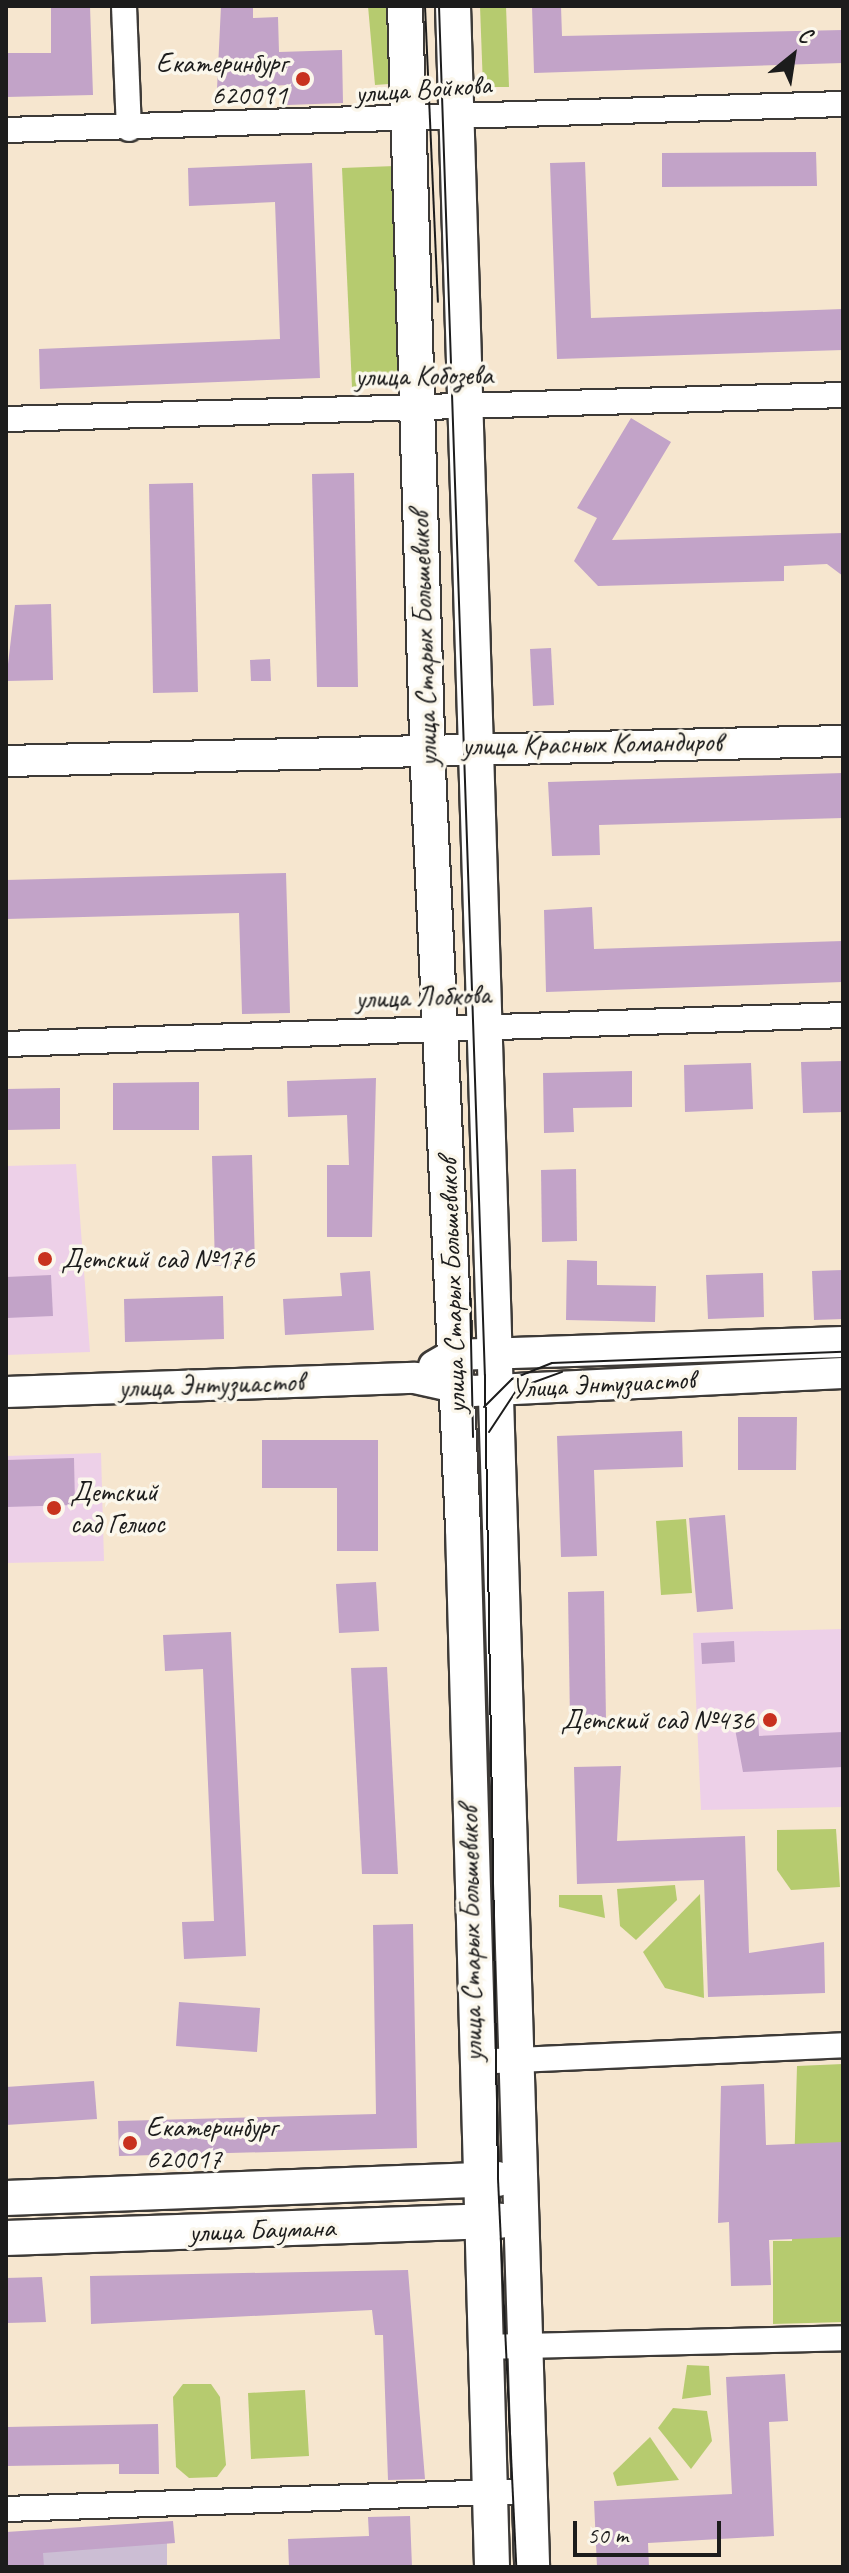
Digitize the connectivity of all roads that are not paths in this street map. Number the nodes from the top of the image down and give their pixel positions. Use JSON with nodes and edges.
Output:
{"nodes":[{"id":1,"x":124,"y":6,"type":"edge"},
{"id":2,"x":405,"y":6,"type":"edge"},
{"id":3,"x":453,"y":6,"type":"edge"},
{"id":4,"x":843,"y":104,"type":"edge"},
{"id":5,"x":457,"y":117,"type":"junction"},
{"id":6,"x":408,"y":121,"type":"junction"},
{"id":7,"x":129,"y":129,"type":"junction"},
{"id":8,"x":6,"y":130,"type":"edge"},
{"id":9,"x":843,"y":395,"type":"edge"},
{"id":10,"x":418,"y":405,"type":"junction"},
{"id":11,"x":466,"y":405,"type":"junction"},
{"id":12,"x":6,"y":419,"type":"edge"},
{"id":13,"x":843,"y":741,"type":"edge"},
{"id":14,"x":478,"y":745,"type":"junction"},
{"id":15,"x":427,"y":746,"type":"junction"},
{"id":16,"x":6,"y":761,"type":"edge"},
{"id":17,"x":843,"y":1015,"type":"edge"},
{"id":18,"x":483,"y":1025,"type":"junction"},
{"id":19,"x":443,"y":1026,"type":"junction"},
{"id":20,"x":6,"y":1044,"type":"edge"},
{"id":21,"x":843,"y":1342,"type":"edge"},
{"id":22,"x":495,"y":1353,"type":"junction"},
{"id":23,"x":453,"y":1355,"type":"junction"},
{"id":24,"x":843,"y":1373,"type":"edge"},
{"id":25,"x":415,"y":1378,"type":"junction"},
{"id":26,"x":496,"y":1389,"type":"junction"},
{"id":27,"x":455,"y":1391,"type":"junction"},
{"id":28,"x":6,"y":1392,"type":"edge"},
{"id":29,"x":843,"y":2045,"type":"edge"},
{"id":30,"x":516,"y":2059,"type":"junction"},
{"id":31,"x":474,"y":2062,"type":"junction"},
{"id":32,"x":515,"y":2178,"type":"junction"},
{"id":33,"x":477,"y":2180,"type":"junction"},
{"id":34,"x":6,"y":2198,"type":"edge"},
{"id":35,"x":517,"y":2220,"type":"junction"},
{"id":36,"x":478,"y":2222,"type":"junction"},
{"id":37,"x":6,"y":2238,"type":"edge"},
{"id":38,"x":843,"y":2338,"type":"edge"},
{"id":39,"x":484,"y":2347,"type":"junction"},
{"id":40,"x":523,"y":2347,"type":"junction"},
{"id":41,"x":529,"y":2491,"type":"junction"},
{"id":42,"x":492,"y":2492,"type":"junction"},
{"id":43,"x":6,"y":2509,"type":"edge"},
{"id":44,"x":492,"y":2567,"type":"edge"},
{"id":45,"x":532,"y":2567,"type":"edge"}],
"edges":[{"from":1,"to":7,"type":"street"},
{"from":2,"to":6,"type":"main road","name":"улица Старых Большевиков"},
{"from":3,"to":5,"type":"main road","name":"улица Старых Большевиков"},
{"from":4,"to":5,"type":"street","name":"улица Войкова"},
{"from":5,"to":6,"type":"street","name":"улица Войкова"},
{"from":5,"to":11,"type":"main road","name":"улица Старых Большевиков"},
{"from":6,"to":7,"type":"street","name":"улица Войкова"},
{"from":6,"to":10,"type":"main road","name":"улица Старых Большевиков"},
{"from":7,"to":8,"type":"street","name":"улица Войкова"},
{"from":9,"to":11,"type":"street","name":"улица Кобозева"},
{"from":10,"to":11,"type":"street","name":"улица Кобозева"},
{"from":10,"to":12,"type":"street","name":"улица Кобозева"},
{"from":10,"to":15,"type":"main road","name":"улица Старых Большевиков"},
{"from":11,"to":14,"type":"main road","name":"улица Старых Большевиков"},
{"from":13,"to":14,"type":"street","name":"улица Красных Командиров"},
{"from":14,"to":15,"type":"street","name":"улица Красных Командиров"},
{"from":14,"to":18,"type":"main road","name":"улица Старых Большевиков"},
{"from":15,"to":16,"type":"street","name":"улица Красных Командиров"},
{"from":15,"to":19,"type":"main road","name":"улица Старых Большевиков"},
{"from":17,"to":18,"type":"street","name":"улица Лобкова"},
{"from":18,"to":19,"type":"street","name":"улица Лобкова"},
{"from":18,"to":22,"type":"main road","name":"улица Старых Большевиков"},
{"from":19,"to":20,"type":"street","name":"улица Лобкова"},
{"from":19,"to":23,"type":"main road","name":"улица Старых Большевиков"},
{"from":21,"to":22,"type":"street","name":"Улица Энтузиастов"},
{"from":22,"to":23,"type":"street","name":"Улица Энтузиастов"},
{"from":22,"to":26,"type":"main road","name":"улица Старых Большевиков"},
{"from":23,"to":25,"type":"street","name":"Улица Энтузиастов"},
{"from":23,"to":27,"type":"main road","name":"улица Старых Большевиков"},
{"from":24,"to":26,"type":"street","name":"Улица Энтузиастов"},
{"from":25,"to":27,"type":"street","name":"Улица Энтузиастов"},
{"from":25,"to":28,"type":"street","name":"улица Энтузиастов"},
{"from":26,"to":27,"type":"street","name":"Улица Энтузиастов"},
{"from":26,"to":30,"type":"main road","name":"улица Старых Большевиков"},
{"from":27,"to":31,"type":"main road","name":"улица Старых Большевиков"},
{"from":29,"to":30,"type":"street"},
{"from":30,"to":31,"type":"street"},
{"from":30,"to":32,"type":"main road","name":"улица Старых Большевиков"},
{"from":31,"to":33,"type":"main road","name":"улица Старых Большевиков"},
{"from":32,"to":33,"type":"main road","name":"улица Баумана"},
{"from":32,"to":35,"type":"main road","name":"улица Старых Большевиков"},
{"from":33,"to":34,"type":"main road","name":"улица Баумана"},
{"from":33,"to":36,"type":"main road","name":"улица Старых Большевиков"},
{"from":35,"to":36,"type":"main road","name":"улица Баумана"},
{"from":35,"to":40,"type":"main road","name":"улица Старых Большевиков"},
{"from":36,"to":37,"type":"main road","name":"улица Баумана"},
{"from":36,"to":39,"type":"main road","name":"улица Старых Большевиков"},
{"from":38,"to":40,"type":"street"},
{"from":39,"to":40,"type":"street"},
{"from":39,"to":42,"type":"main road","name":"улица Старых Большевиков"},
{"from":40,"to":41,"type":"main road","name":"улица Старых Большевиков"},
{"from":41,"to":42,"type":"street"},
{"from":41,"to":45,"type":"main road","name":"улица Старых Большевиков"},
{"from":42,"to":43,"type":"street"},
{"from":42,"to":44,"type":"main road","name":"улица Старых Большевиков"}]}
